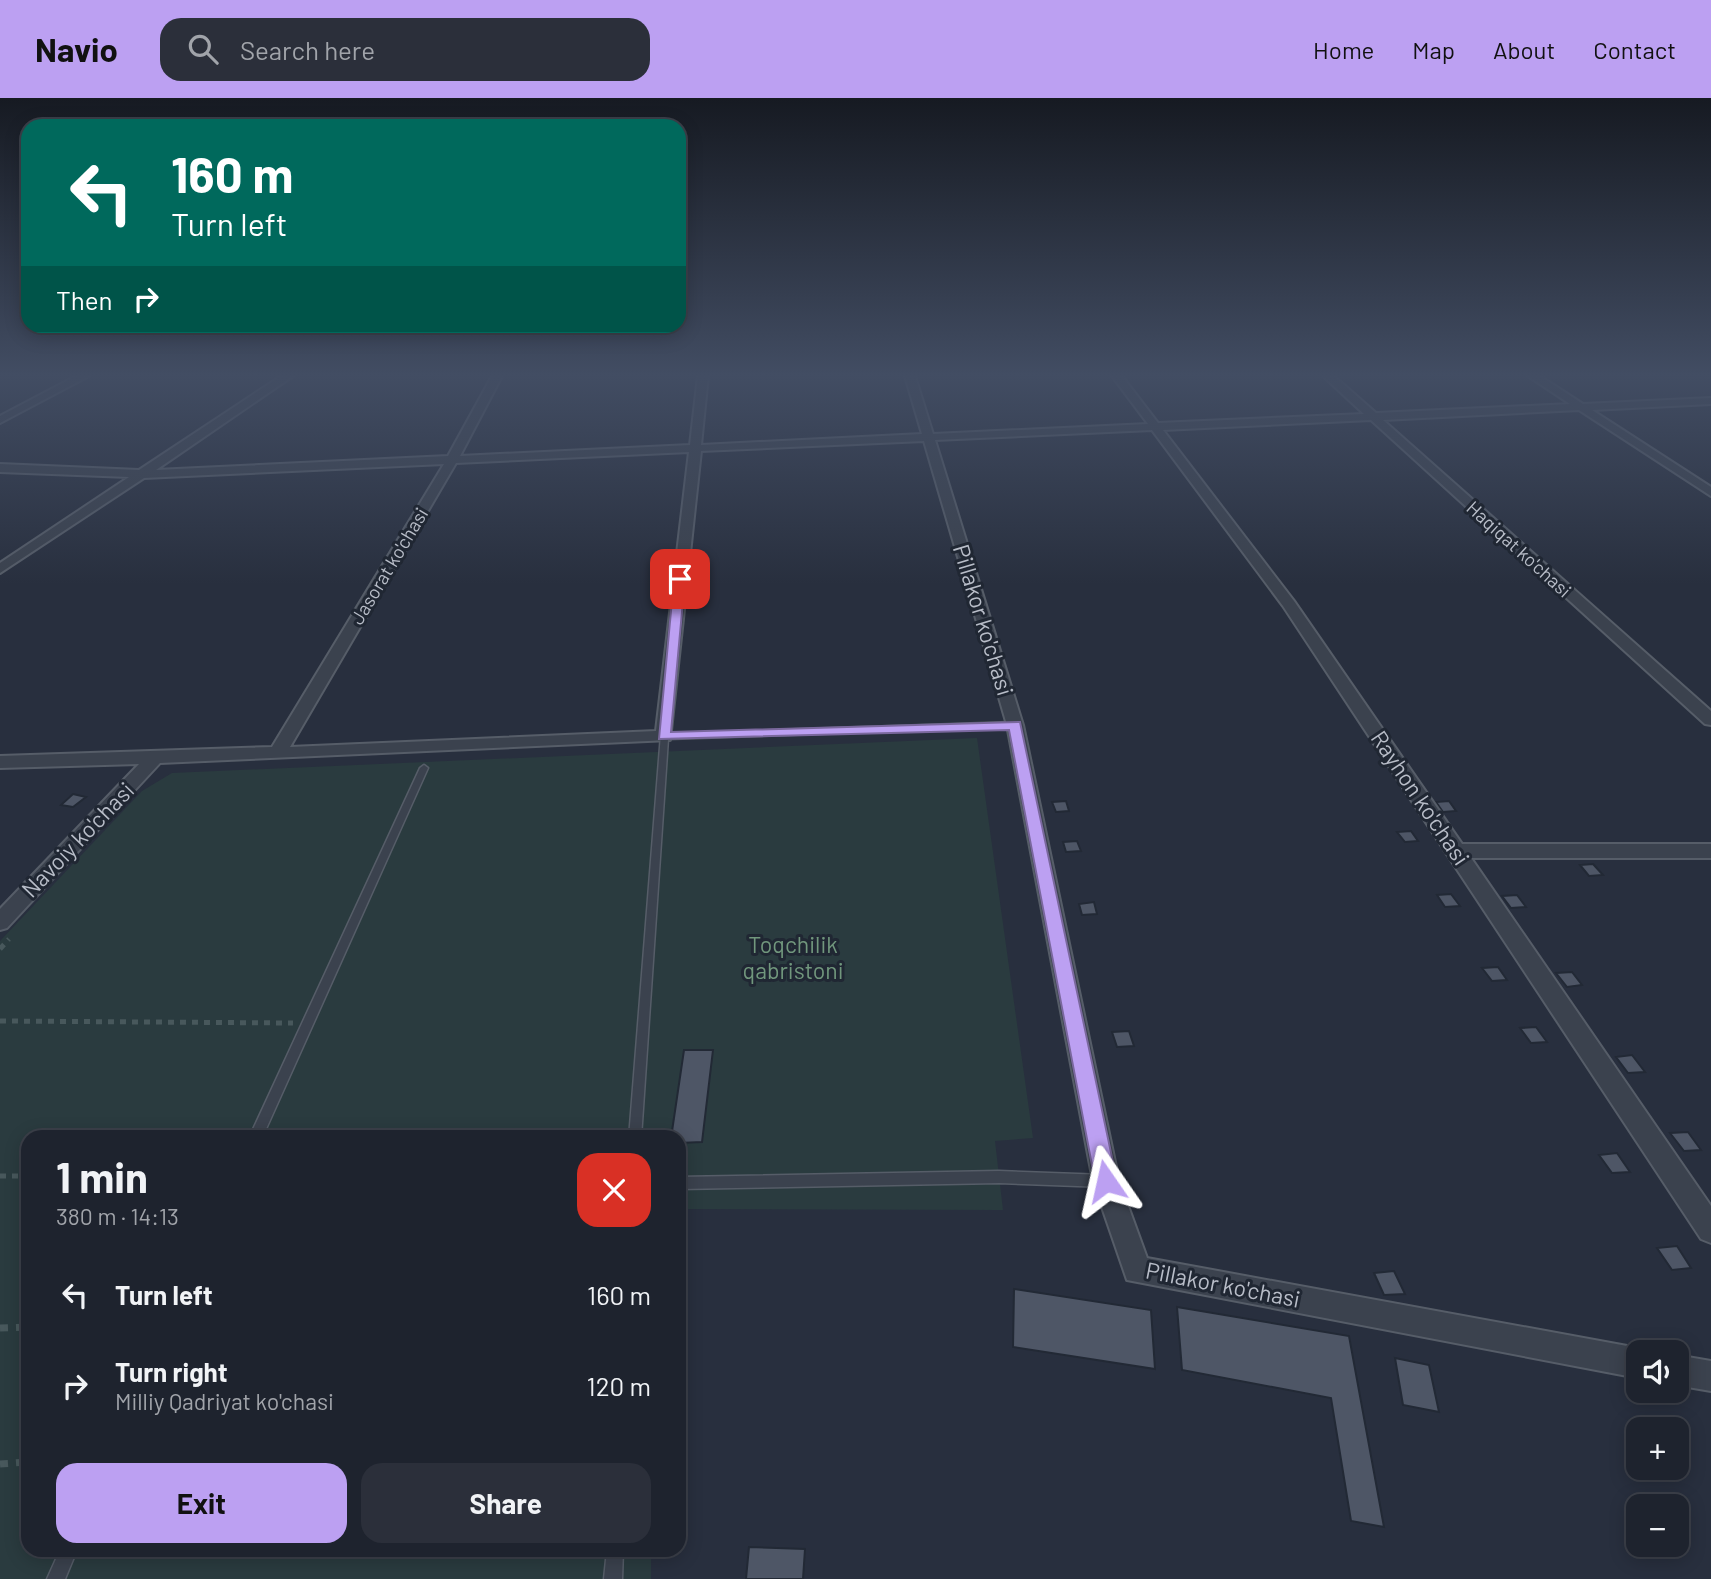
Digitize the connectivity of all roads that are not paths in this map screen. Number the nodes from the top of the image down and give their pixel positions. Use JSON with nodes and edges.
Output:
{"nodes":[{"id":1,"x":186,"y":445,"type":"edge"},
{"id":2,"x":460,"y":445,"type":"edge"},
{"id":3,"x":694,"y":445,"type":"edge"},
{"id":4,"x":776,"y":445,"type":"edge"},
{"id":5,"x":930,"y":445,"type":"edge"},
{"id":6,"x":1170,"y":445,"type":"edge"},
{"id":7,"x":1404,"y":445,"type":"edge"},
{"id":8,"x":1639,"y":445,"type":"edge"},
{"id":9,"x":693,"y":449,"type":"junction"},
{"id":10,"x":452,"y":460,"type":"junction"},
{"id":11,"x":0,"y":468,"type":"edge"},
{"id":12,"x":144,"y":474,"type":"junction"},
{"id":13,"x":1711,"y":492,"type":"edge"},
{"id":14,"x":0,"y":569,"type":"edge"},
{"id":15,"x":1711,"y":720,"type":"edge"},
{"id":16,"x":1015,"y":725,"type":"junction"},
{"id":17,"x":664,"y":736,"type":"junction"},
{"id":18,"x":277,"y":753,"type":"junction"},
{"id":19,"x":155,"y":758,"type":"junction"},
{"id":20,"x":0,"y":762,"type":"edge"},
{"id":21,"x":424,"y":768,"type":"dead end"},
{"id":22,"x":1456,"y":851,"type":"junction"},
{"id":23,"x":1711,"y":851,"type":"edge"},
{"id":24,"x":0,"y":922,"type":"edge"},
{"id":25,"x":259,"y":1130,"type":"edge"},
{"id":26,"x":636,"y":1130,"type":"edge"},
{"id":27,"x":1106,"y":1181,"type":"junction"},
{"id":28,"x":686,"y":1183,"type":"edge"},
{"id":29,"x":1711,"y":1229,"type":"edge"},
{"id":30,"x":1626,"y":1361,"type":"edge"},
{"id":31,"x":1689,"y":1372,"type":"edge"},
{"id":32,"x":1711,"y":1376,"type":"edge"},
{"id":33,"x":66,"y":1557,"type":"edge"},
{"id":34,"x":615,"y":1557,"type":"edge"},
{"id":35,"x":56,"y":1579,"type":"edge"},
{"id":36,"x":613,"y":1579,"type":"edge"}],
"edges":[{"from":1,"to":12,"type":"street"},
{"from":2,"to":10,"type":"street","name":"Jasorat ko'chasi"},
{"from":3,"to":9,"type":"street"},
{"from":4,"to":9,"type":"street"},
{"from":5,"to":16,"type":"street","name":"Pillakor ko'chasi"},
{"from":6,"to":22,"type":"street","name":"Rayhon ko'chasi"},
{"from":7,"to":15,"type":"street","name":"Haqiqat ko'chasi"},
{"from":8,"to":13,"type":"street"},
{"from":9,"to":10,"type":"street"},
{"from":9,"to":17,"type":"street"},
{"from":10,"to":12,"type":"street"},
{"from":10,"to":18,"type":"street","name":"Jasorat ko'chasi"},
{"from":11,"to":12,"type":"street"},
{"from":12,"to":14,"type":"street"},
{"from":16,"to":17,"type":"lane"},
{"from":16,"to":27,"type":"street","name":"Pillakor ko'chasi"},
{"from":17,"to":18,"type":"street"},
{"from":17,"to":26,"type":"lane"},
{"from":18,"to":19,"type":"street"},
{"from":19,"to":20,"type":"street"},
{"from":19,"to":24,"type":"street","name":"Navoiy ko'chasi"},
{"from":21,"to":25,"type":"lane"},
{"from":22,"to":23,"type":"street"},
{"from":22,"to":29,"type":"street","name":"Rayhon ko'chasi"},
{"from":27,"to":28,"type":"lane"},
{"from":27,"to":30,"type":"street","name":"Pillakor ko'chasi"},
{"from":31,"to":32,"type":"street"},
{"from":33,"to":35,"type":"lane"},
{"from":34,"to":36,"type":"lane"}]}
